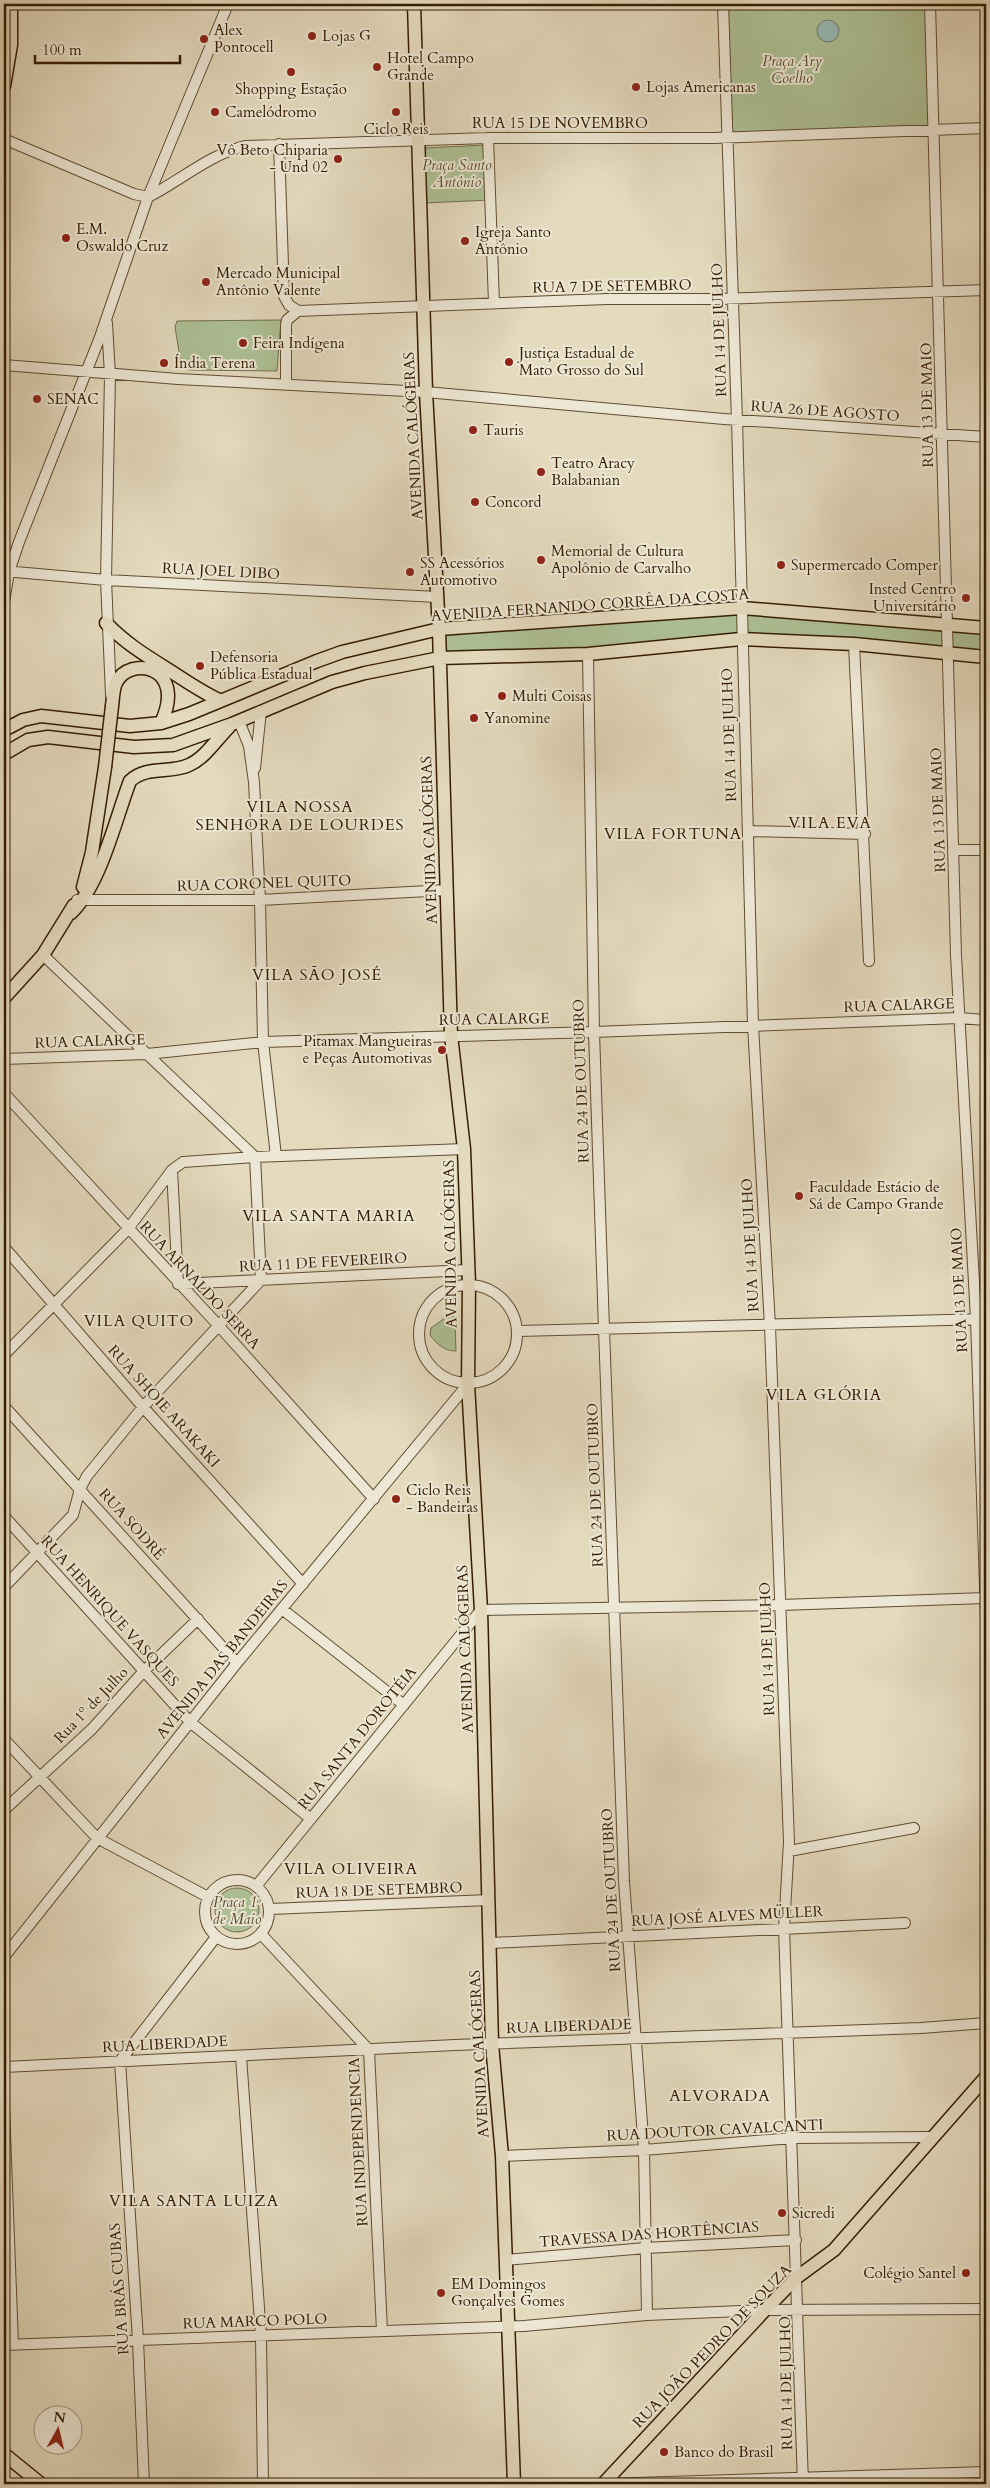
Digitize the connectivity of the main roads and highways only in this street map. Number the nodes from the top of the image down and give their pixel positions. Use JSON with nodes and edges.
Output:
{"nodes":[{"id":1,"x":11,"y":4,"type":"edge"},
{"id":2,"x":414,"y":4,"type":"edge"},
{"id":3,"x":4,"y":86,"type":"edge"},
{"id":4,"x":106,"y":623,"type":"road end"},
{"id":5,"x":986,"y":628,"type":"edge"},
{"id":6,"x":439,"y":629,"type":"junction"},
{"id":7,"x":986,"y":657,"type":"edge"},
{"id":8,"x":440,"y":658,"type":"junction"},
{"id":9,"x":219,"y":700,"type":"junction"},
{"id":10,"x":161,"y":723,"type":"junction"},
{"id":11,"x":235,"y":723,"type":"junction"},
{"id":12,"x":4,"y":730,"type":"edge"},
{"id":13,"x":4,"y":754,"type":"edge"},
{"id":14,"x":80,"y":901,"type":"junction"},
{"id":15,"x":4,"y":998,"type":"edge"},
{"id":16,"x":986,"y":2077,"type":"edge"},
{"id":17,"x":4,"y":2454,"type":"edge"},
{"id":18,"x":41,"y":2484,"type":"edge"},
{"id":19,"x":514,"y":2484,"type":"edge"},
{"id":20,"x":603,"y":2484,"type":"edge"}],
"edges":[{"from":1,"to":3,"type":"main road"},
{"from":2,"to":6,"type":"main road","name":"AVENIDA CALÓGERAS"},
{"from":4,"to":9,"type":"main road"},
{"from":5,"to":6,"type":"main road","name":"AVENIDA FERNANDO CORRÊA DA COSTA"},
{"from":6,"to":8,"type":"main road","name":"AVENIDA CALÓGERAS"},
{"from":6,"to":9,"type":"main road","name":"AVENIDA FERNANDO CORRÊA DA COSTA"},
{"from":7,"to":8,"type":"main road"},
{"from":8,"to":11,"type":"main road"},
{"from":8,"to":19,"type":"main road","name":"AVENIDA CALÓGERAS"},
{"from":9,"to":10,"type":"main road","name":"AVENIDA FERNANDO CORRÊA DA COSTA"},
{"from":10,"to":12,"type":"main road","name":"AVENIDA FERNANDO CORRÊA DA COSTA"},
{"from":10,"to":14,"type":"main road","bridge":true},
{"from":11,"to":13,"type":"main road"},
{"from":11,"to":14,"type":"main road"},
{"from":14,"to":15,"type":"main road"},
{"from":16,"to":20,"type":"main road","name":"RUA JOÃO PEDRO DE SOUZA"},
{"from":17,"to":18,"type":"main road"}]}
